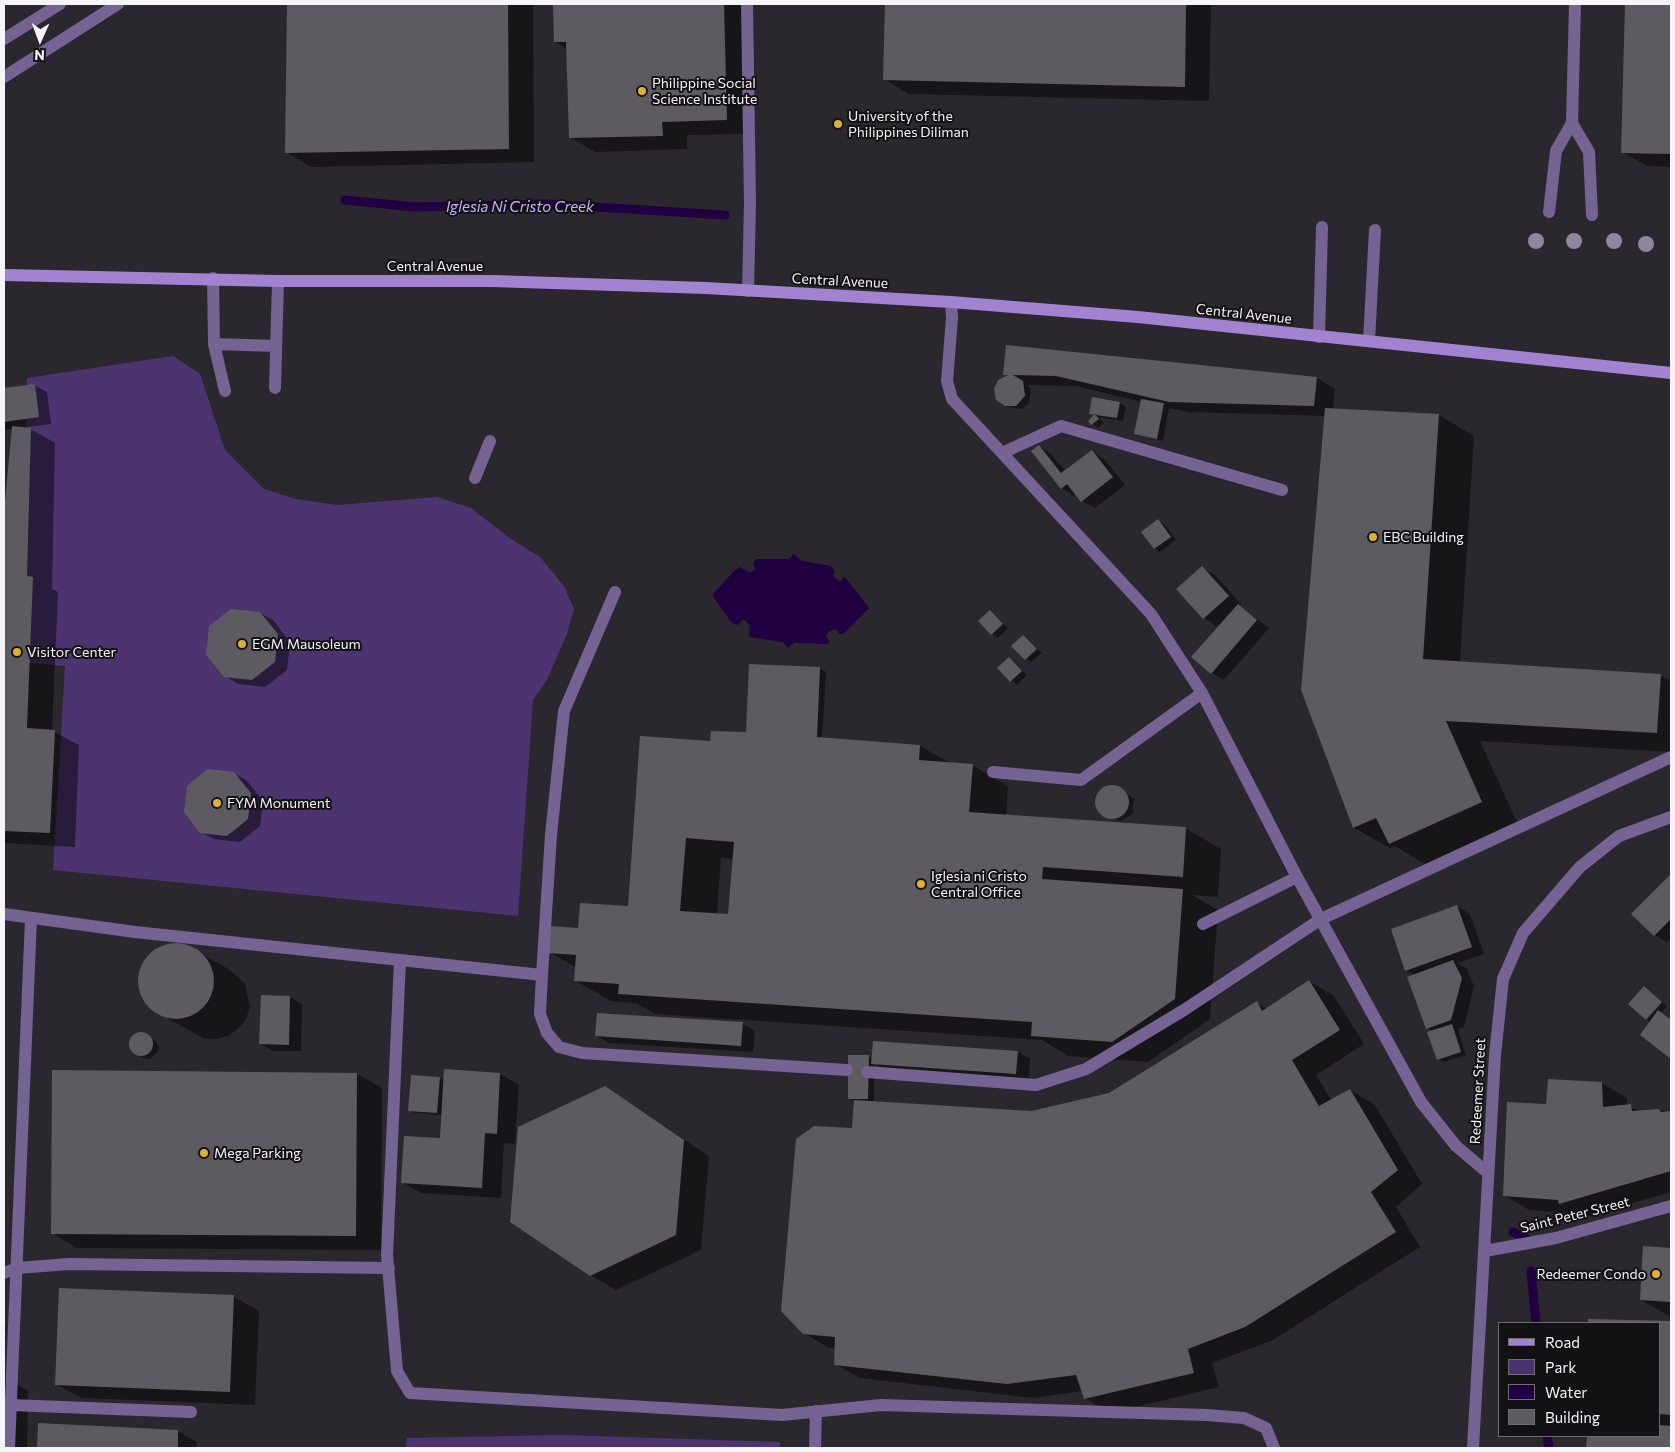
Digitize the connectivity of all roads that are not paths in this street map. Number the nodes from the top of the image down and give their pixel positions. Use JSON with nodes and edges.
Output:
{"nodes":[{"id":1,"x":60,"y":4,"type":"edge"},
{"id":2,"x":118,"y":4,"type":"edge"},
{"id":3,"x":747,"y":4,"type":"edge"},
{"id":4,"x":1575,"y":4,"type":"edge"},
{"id":5,"x":4,"y":39,"type":"edge"},
{"id":6,"x":4,"y":77,"type":"edge"},
{"id":7,"x":1572,"y":123,"type":"junction"},
{"id":8,"x":1549,"y":212,"type":"dead end"},
{"id":9,"x":1592,"y":215,"type":"dead end"},
{"id":10,"x":1322,"y":227,"type":"dead end"},
{"id":11,"x":1374,"y":230,"type":"dead end"},
{"id":12,"x":4,"y":275,"type":"edge"},
{"id":13,"x":213,"y":278,"type":"junction"},
{"id":14,"x":278,"y":281,"type":"junction"},
{"id":15,"x":748,"y":291,"type":"junction"},
{"id":16,"x":951,"y":302,"type":"junction"},
{"id":17,"x":1319,"y":337,"type":"junction"},
{"id":18,"x":1369,"y":341,"type":"junction"},
{"id":19,"x":214,"y":344,"type":"junction"},
{"id":20,"x":276,"y":346,"type":"junction"},
{"id":21,"x":1671,"y":373,"type":"edge"},
{"id":22,"x":275,"y":388,"type":"dead end"},
{"id":23,"x":225,"y":391,"type":"dead end"},
{"id":24,"x":490,"y":440,"type":"dead end"},
{"id":25,"x":1002,"y":453,"type":"junction"},
{"id":26,"x":475,"y":478,"type":"dead end"},
{"id":27,"x":1282,"y":490,"type":"dead end"},
{"id":28,"x":615,"y":592,"type":"dead end"},
{"id":29,"x":1202,"y":693,"type":"junction"},
{"id":30,"x":1671,"y":757,"type":"edge"},
{"id":31,"x":993,"y":772,"type":"dead end"},
{"id":32,"x":1671,"y":818,"type":"edge"},
{"id":33,"x":1297,"y":877,"type":"junction"},
{"id":34,"x":4,"y":914,"type":"edge"},
{"id":35,"x":32,"y":918,"type":"junction"},
{"id":36,"x":1321,"y":919,"type":"junction"},
{"id":37,"x":1203,"y":924,"type":"dead end"},
{"id":38,"x":400,"y":960,"type":"junction"},
{"id":39,"x":542,"y":974,"type":"junction"},
{"id":40,"x":847,"y":1070,"type":"dead end"},
{"id":41,"x":868,"y":1072,"type":"dead end"},
{"id":42,"x":1488,"y":1173,"type":"junction"},
{"id":43,"x":1671,"y":1206,"type":"edge"},
{"id":44,"x":1485,"y":1251,"type":"junction"},
{"id":45,"x":17,"y":1268,"type":"junction"},
{"id":46,"x":390,"y":1268,"type":"junction"},
{"id":47,"x":4,"y":1273,"type":"edge"},
{"id":48,"x":11,"y":1405,"type":"junction"},
{"id":49,"x":816,"y":1411,"type":"junction"},
{"id":50,"x":191,"y":1412,"type":"dead end"},
{"id":51,"x":9,"y":1448,"type":"edge"},
{"id":52,"x":815,"y":1448,"type":"edge"},
{"id":53,"x":1274,"y":1448,"type":"edge"},
{"id":54,"x":1473,"y":1448,"type":"edge"}],
"edges":[{"from":1,"to":5,"type":"street"},
{"from":2,"to":6,"type":"street"},
{"from":3,"to":15,"type":"street"},
{"from":4,"to":7,"type":"street"},
{"from":7,"to":8,"type":"street"},
{"from":7,"to":9,"type":"street"},
{"from":10,"to":17,"type":"street"},
{"from":11,"to":18,"type":"street"},
{"from":12,"to":13,"type":"main road","name":"Central Avenue"},
{"from":13,"to":14,"type":"main road","name":"Central Avenue"},
{"from":13,"to":19,"type":"street"},
{"from":14,"to":15,"type":"main road","name":"Central Avenue"},
{"from":14,"to":20,"type":"street"},
{"from":15,"to":16,"type":"main road","name":"Central Avenue"},
{"from":16,"to":17,"type":"main road","name":"Central Avenue"},
{"from":16,"to":25,"type":"street"},
{"from":17,"to":18,"type":"main road","name":"Central Avenue"},
{"from":18,"to":21,"type":"main road","name":"Central Avenue"},
{"from":19,"to":20,"type":"street"},
{"from":19,"to":23,"type":"street"},
{"from":20,"to":22,"type":"street"},
{"from":24,"to":26,"type":"street"},
{"from":25,"to":27,"type":"street"},
{"from":25,"to":29,"type":"street"},
{"from":28,"to":39,"type":"street"},
{"from":29,"to":31,"type":"street"},
{"from":29,"to":33,"type":"street"},
{"from":30,"to":36,"type":"street"},
{"from":32,"to":42,"type":"street","name":"Redeemer Street"},
{"from":33,"to":36,"type":"street"},
{"from":33,"to":37,"type":"street"},
{"from":34,"to":35,"type":"street"},
{"from":35,"to":38,"type":"street"},
{"from":35,"to":45,"type":"street"},
{"from":36,"to":41,"type":"street"},
{"from":36,"to":42,"type":"street"},
{"from":38,"to":39,"type":"street"},
{"from":38,"to":46,"type":"street"},
{"from":39,"to":40,"type":"street"},
{"from":42,"to":44,"type":"street","name":"Redeemer Street"},
{"from":43,"to":44,"type":"street","name":"Saint Peter Street"},
{"from":44,"to":54,"type":"street","name":"Redeemer Street"},
{"from":45,"to":46,"type":"street"},
{"from":45,"to":47,"type":"street"},
{"from":45,"to":48,"type":"street"},
{"from":46,"to":49,"type":"street"},
{"from":48,"to":50,"type":"street"},
{"from":48,"to":51,"type":"street"},
{"from":49,"to":52,"type":"street"},
{"from":49,"to":53,"type":"street"}]}
